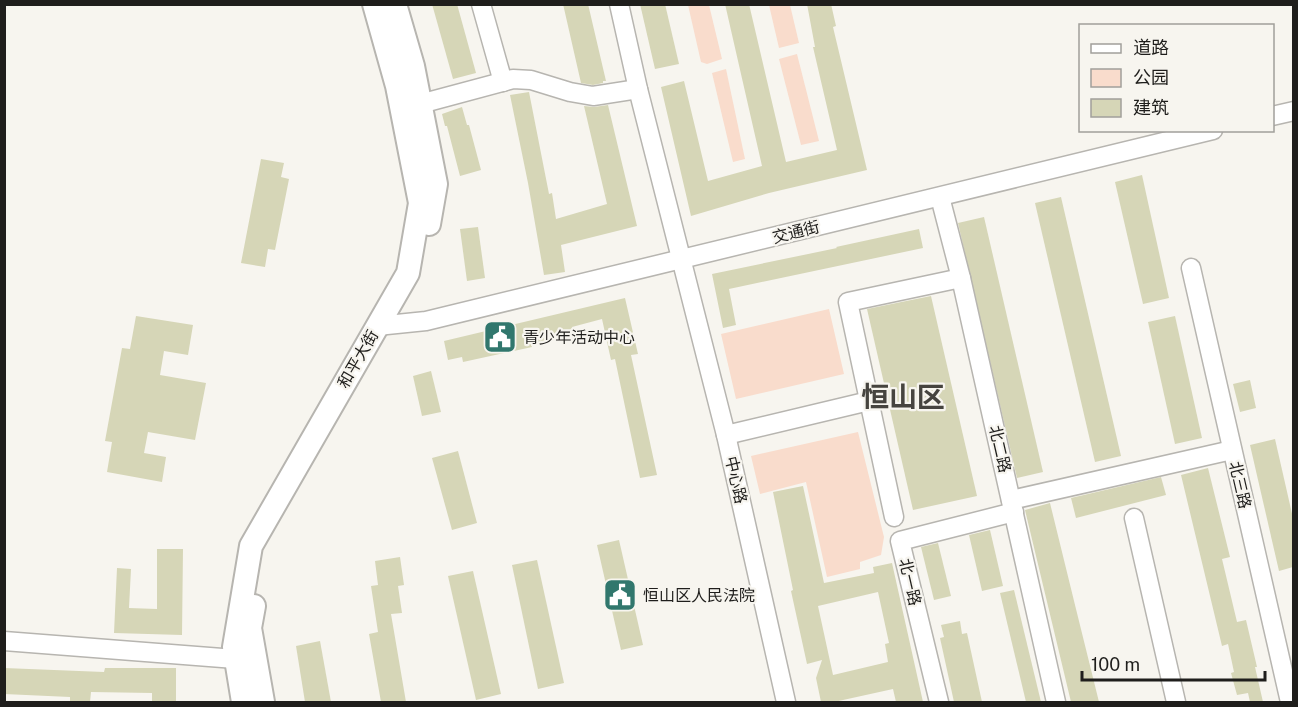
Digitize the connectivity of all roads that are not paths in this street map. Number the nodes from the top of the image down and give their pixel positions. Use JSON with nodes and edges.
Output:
{"nodes":[{"id":1,"x":374,"y":4,"type":"edge"},
{"id":2,"x":395,"y":4,"type":"edge"},
{"id":3,"x":481,"y":4,"type":"edge"},
{"id":4,"x":619,"y":4,"type":"edge"},
{"id":5,"x":503,"y":81,"type":"junction"},
{"id":6,"x":638,"y":88,"type":"junction"},
{"id":7,"x":420,"y":104,"type":"junction"},
{"id":8,"x":1293,"y":111,"type":"edge"},
{"id":9,"x":1274,"y":116,"type":"edge"},
{"id":10,"x":1205,"y":132,"type":"edge"},
{"id":11,"x":940,"y":197,"type":"junction"},
{"id":12,"x":682,"y":259,"type":"junction"},
{"id":13,"x":1191,"y":268,"type":"dead end"},
{"id":14,"x":961,"y":278,"type":"junction"},
{"id":15,"x":380,"y":326,"type":"junction"},
{"id":16,"x":869,"y":401,"type":"junction"},
{"id":17,"x":726,"y":435,"type":"junction"},
{"id":18,"x":1232,"y":450,"type":"junction"},
{"id":19,"x":1012,"y":506,"type":"junction"},
{"id":20,"x":894,"y":517,"type":"dead end"},
{"id":21,"x":1134,"y":518,"type":"dead end"},
{"id":22,"x":4,"y":641,"type":"edge"},
{"id":23,"x":246,"y":660,"type":"junction"},
{"id":24,"x":243,"y":702,"type":"edge"},
{"id":25,"x":263,"y":702,"type":"edge"},
{"id":26,"x":786,"y":702,"type":"edge"},
{"id":27,"x":939,"y":702,"type":"edge"},
{"id":28,"x":1056,"y":702,"type":"edge"},
{"id":29,"x":1176,"y":702,"type":"edge"},
{"id":30,"x":1290,"y":702,"type":"edge"}],
"edges":[{"from":1,"to":15,"type":"main road","name":"和平大街"},
{"from":2,"to":7,"type":"main road","name":"和平大街"},
{"from":3,"to":5,"type":"street"},
{"from":4,"to":6,"type":"street","name":"中心路"},
{"from":5,"to":6,"type":"street"},
{"from":5,"to":7,"type":"street"},
{"from":6,"to":12,"type":"street","name":"中心路"},
{"from":7,"to":15,"type":"main road","name":"和平大街"},
{"from":8,"to":9,"type":"street"},
{"from":10,"to":11,"type":"street","name":"交通街"},
{"from":11,"to":12,"type":"street","name":"交通街"},
{"from":11,"to":14,"type":"street","name":"北二路"},
{"from":12,"to":15,"type":"street","name":"交通街"},
{"from":12,"to":17,"type":"street","name":"中心路"},
{"from":13,"to":18,"type":"street","name":"北三路"},
{"from":14,"to":16,"type":"street"},
{"from":14,"to":19,"type":"street","name":"北二路"},
{"from":15,"to":23,"type":"main road","name":"和平大街"},
{"from":16,"to":17,"type":"street"},
{"from":16,"to":20,"type":"street"},
{"from":17,"to":26,"type":"street","name":"中心路"},
{"from":18,"to":19,"type":"street"},
{"from":18,"to":30,"type":"street","name":"北三路"},
{"from":19,"to":27,"type":"street","name":"北一路"},
{"from":19,"to":28,"type":"street","name":"北二路"},
{"from":21,"to":29,"type":"street"},
{"from":22,"to":23,"type":"street"},
{"from":23,"to":24,"type":"main road","name":"和平大街"},
{"from":23,"to":25,"type":"main road","name":"和平大街"}]}
